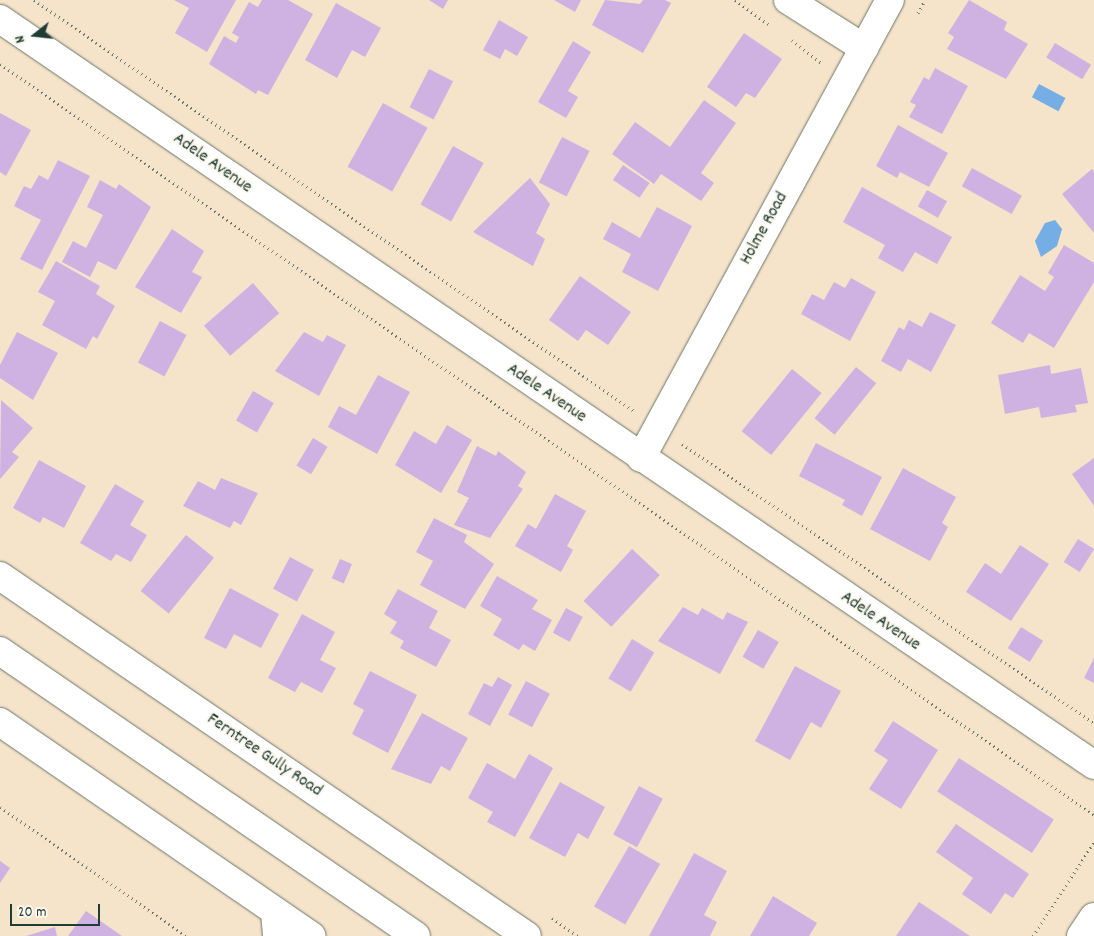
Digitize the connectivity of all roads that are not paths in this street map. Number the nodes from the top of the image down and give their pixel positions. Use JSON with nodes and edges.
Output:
{"nodes":[{"id":1,"x":788,"y":0,"type":"edge"},
{"id":2,"x":890,"y":0,"type":"edge"},
{"id":3,"x":0,"y":18,"type":"edge"},
{"id":4,"x":864,"y":48,"type":"junction"},
{"id":5,"x":641,"y":458,"type":"junction"},
{"id":6,"x":0,"y":576,"type":"edge"},
{"id":7,"x":0,"y":651,"type":"edge"},
{"id":8,"x":0,"y":722,"type":"edge"},
{"id":9,"x":1094,"y":765,"type":"edge"},
{"id":10,"x":1094,"y":917,"type":"edge"},
{"id":11,"x":276,"y":924,"type":"edge"},
{"id":12,"x":311,"y":936,"type":"edge"},
{"id":13,"x":416,"y":936,"type":"edge"},
{"id":14,"x":527,"y":936,"type":"edge"},
{"id":15,"x":1082,"y":936,"type":"edge"}],
"edges":[{"from":1,"to":4,"type":"street"},
{"from":2,"to":4,"type":"street","name":"Holme Road"},
{"from":3,"to":5,"type":"street","name":"Adele Avenue"},
{"from":4,"to":5,"type":"street","name":"Holme Road"},
{"from":5,"to":9,"type":"street","name":"Adele Avenue"},
{"from":6,"to":14,"type":"street","name":"Ferntree Gully Road"},
{"from":7,"to":13,"type":"street"},
{"from":8,"to":11,"type":"street"},
{"from":10,"to":15,"type":"street"},
{"from":11,"to":12,"type":"street"}]}
